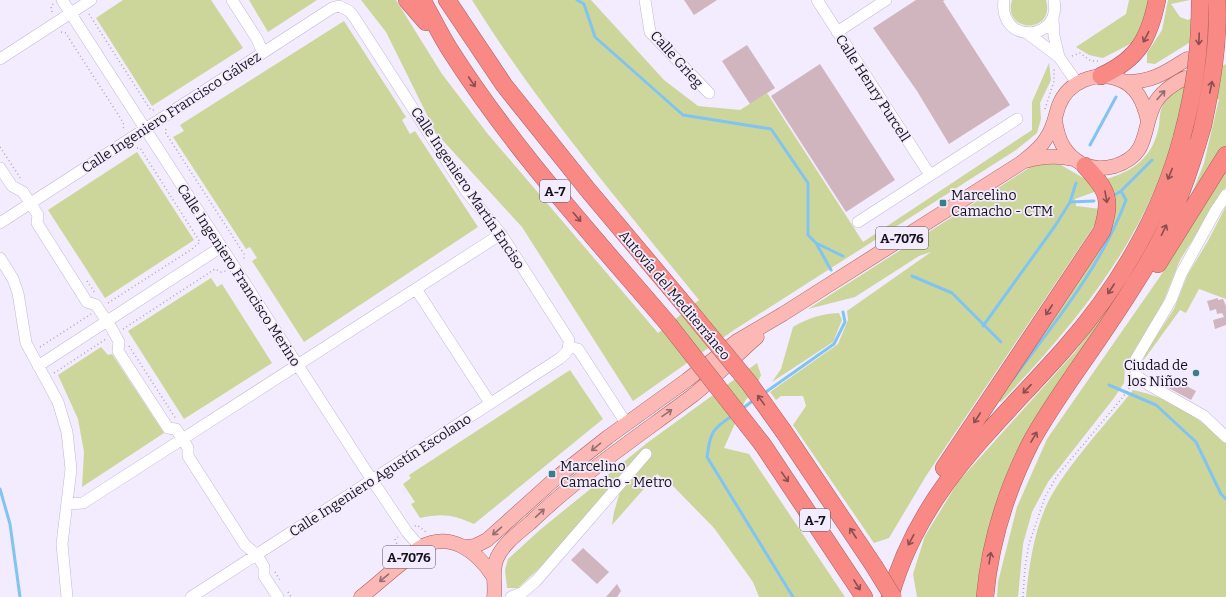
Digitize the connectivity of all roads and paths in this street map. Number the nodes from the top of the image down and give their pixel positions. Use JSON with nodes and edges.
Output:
{"nodes":[{"id":1,"x":232,"y":0,"type":"edge"},
{"id":2,"x":407,"y":0,"type":"edge"},
{"id":3,"x":422,"y":0,"type":"edge"},
{"id":4,"x":447,"y":0,"type":"edge"},
{"id":5,"x":461,"y":0,"type":"edge"},
{"id":6,"x":645,"y":0,"type":"edge"},
{"id":7,"x":817,"y":0,"type":"edge"},
{"id":8,"x":886,"y":0,"type":"edge"},
{"id":9,"x":1004,"y":0,"type":"edge"},
{"id":10,"x":1054,"y":0,"type":"edge"},
{"id":11,"x":1157,"y":0,"type":"edge"},
{"id":12,"x":1200,"y":0,"type":"edge"},
{"id":13,"x":1218,"y":0,"type":"edge"},
{"id":14,"x":58,"y":2,"type":"edge"},
{"id":15,"x":87,"y":3,"type":"edge"},
{"id":16,"x":344,"y":7,"type":"joint"},
{"id":17,"x":70,"y":13,"type":"junction"},
{"id":18,"x":1053,"y":18,"type":"junction"},
{"id":19,"x":52,"y":25,"type":"junction"},
{"id":20,"x":837,"y":32,"type":"junction"},
{"id":21,"x":1027,"y":33,"type":"junction"},
{"id":22,"x":450,"y":50,"type":"junction"},
{"id":23,"x":263,"y":52,"type":"junction"},
{"id":24,"x":1059,"y":57,"type":"junction"},
{"id":25,"x":0,"y":58,"type":"edge"},
{"id":26,"x":1187,"y":59,"type":"dead end"},
{"id":27,"x":1101,"y":76,"type":"junction"},
{"id":28,"x":1185,"y":78,"type":"dead end"},
{"id":29,"x":1125,"y":82,"type":"junction"},
{"id":30,"x":1077,"y":83,"type":"junction"},
{"id":31,"x":709,"y":93,"type":"dead end"},
{"id":32,"x":164,"y":117,"type":"junction"},
{"id":33,"x":1017,"y":119,"type":"dead end"},
{"id":34,"x":1055,"y":120,"type":"junction"},
{"id":35,"x":1148,"y":121,"type":"junction"},
{"id":36,"x":144,"y":129,"type":"junction"},
{"id":37,"x":127,"y":140,"type":"junction"},
{"id":38,"x":0,"y":147,"type":"edge"},
{"id":39,"x":1226,"y":154,"type":"edge"},
{"id":40,"x":1021,"y":162,"type":"junction"},
{"id":41,"x":1079,"y":162,"type":"junction"},
{"id":42,"x":0,"y":168,"type":"edge"},
{"id":43,"x":930,"y":175,"type":"junction"},
{"id":44,"x":588,"y":190,"type":"junction"},
{"id":45,"x":1226,"y":196,"type":"edge"},
{"id":46,"x":32,"y":201,"type":"junction"},
{"id":47,"x":858,"y":222,"type":"dead end"},
{"id":48,"x":0,"y":223,"type":"edge"},
{"id":49,"x":501,"y":234,"type":"junction"},
{"id":50,"x":221,"y":246,"type":"junction"},
{"id":51,"x":0,"y":258,"type":"edge"},
{"id":52,"x":233,"y":266,"type":"junction"},
{"id":53,"x":87,"y":281,"type":"dead end"},
{"id":54,"x":416,"y":289,"type":"junction"},
{"id":55,"x":101,"y":308,"type":"junction"},
{"id":56,"x":783,"y":314,"type":"junction"},
{"id":57,"x":107,"y":321,"type":"junction"},
{"id":58,"x":1109,"y":324,"type":"junction"},
{"id":59,"x":117,"y":332,"type":"junction"},
{"id":60,"x":568,"y":350,"type":"junction"},
{"id":61,"x":30,"y":353,"type":"junction"},
{"id":62,"x":298,"y":365,"type":"junction"},
{"id":63,"x":38,"y":366,"type":"junction"},
{"id":64,"x":45,"y":379,"type":"junction"},
{"id":65,"x":1130,"y":388,"type":"dead end"},
{"id":66,"x":490,"y":404,"type":"junction"},
{"id":67,"x":626,"y":423,"type":"junction"},
{"id":68,"x":1226,"y":437,"type":"edge"},
{"id":69,"x":185,"y":438,"type":"junction"},
{"id":70,"x":646,"y":454,"type":"dead end"},
{"id":71,"x":372,"y":480,"type":"junction"},
{"id":72,"x":66,"y":504,"type":"junction"},
{"id":73,"x":930,"y":505,"type":"junction"},
{"id":74,"x":420,"y":547,"type":"junction"},
{"id":75,"x":466,"y":547,"type":"junction"},
{"id":76,"x":259,"y":553,"type":"junction"},
{"id":77,"x":493,"y":576,"type":"junction"},
{"id":78,"x":283,"y":585,"type":"dead end"},
{"id":79,"x":283,"y":594,"type":"edge"},
{"id":80,"x":494,"y":596,"type":"edge"},
{"id":81,"x":67,"y":597,"type":"edge"},
{"id":82,"x":192,"y":597,"type":"edge"},
{"id":83,"x":291,"y":597,"type":"edge"},
{"id":84,"x":361,"y":597,"type":"edge"},
{"id":85,"x":510,"y":597,"type":"edge"},
{"id":86,"x":864,"y":597,"type":"edge"},
{"id":87,"x":890,"y":597,"type":"edge"},
{"id":88,"x":893,"y":597,"type":"edge"},
{"id":89,"x":985,"y":597,"type":"edge"},
{"id":90,"x":1023,"y":597,"type":"edge"}],
"edges":[{"from":1,"to":23,"type":"street"},
{"from":2,"to":22,"type":"highway"},
{"from":3,"to":22,"type":"highway","name":"Autovía del Mediterráneo","number":"A-7"},
{"from":4,"to":44,"type":"highway","name":"Autovía del Mediterráneo","number":"A-7"},
{"from":5,"to":44,"type":"highway"},
{"from":6,"to":31,"type":"street","name":"Calle Grieg"},
{"from":7,"to":20,"type":"street","name":"Calle Henry Purcell"},
{"from":8,"to":20,"type":"street"},
{"from":9,"to":21,"type":"street"},
{"from":10,"to":18,"type":"street"},
{"from":11,"to":27,"type":"highway","one_way":true},
{"from":12,"to":73,"type":"highway","one_way":true,"bridge":true},
{"from":58,"to":13,"type":"highway","one_way":true,"bridge":true},
{"from":14,"to":17,"type":"street","name":"Calle Ingeniero Francisco Merino"},
{"from":14,"to":19,"type":"path"},
{"from":15,"to":17,"type":"street"},
{"from":15,"to":32,"type":"path"},
{"from":16,"to":23,"type":"street","name":"Calle Ingeniero Francisco Gálvez"},
{"from":16,"to":49,"type":"street","name":"Calle Ingeniero Martín Enciso"},
{"from":17,"to":19,"type":"street"},
{"from":17,"to":36,"type":"street","name":"Calle Ingeniero Francisco Merino"},
{"from":18,"to":21,"type":"street"},
{"from":18,"to":24,"type":"street"},
{"from":19,"to":25,"type":"street"},
{"from":19,"to":37,"type":"path"},
{"from":20,"to":43,"type":"street","name":"Calle Henry Purcell"},
{"from":21,"to":24,"type":"street"},
{"from":22,"to":86,"type":"highway","name":"Autovía del Mediterráneo","number":"A-7","one_way":true,"bridge":true},
{"from":23,"to":32,"type":"street","name":"Calle Ingeniero Francisco Gálvez"},
{"from":24,"to":30,"type":"street"},
{"from":26,"to":29,"type":"main road","number":"A-7076"},
{"from":27,"to":29,"type":"main road","number":"A-7076"},
{"from":27,"to":30,"type":"main road","number":"A-7076"},
{"from":35,"to":28,"type":"main road","number":"A-7076","one_way":true},
{"from":29,"to":35,"type":"main road","number":"A-7076"},
{"from":30,"to":34,"type":"main road","number":"A-7076"},
{"from":32,"to":36,"type":"street","name":"Calle Ingeniero Francisco Gálvez"},
{"from":32,"to":52,"type":"path"},
{"from":33,"to":43,"type":"street"},
{"from":34,"to":40,"type":"main road","number":"A-7076"},
{"from":34,"to":41,"type":"main road","number":"A-7076"},
{"from":35,"to":41,"type":"main road","number":"A-7076"},
{"from":36,"to":37,"type":"street","name":"Calle Ingeniero Francisco Gálvez"},
{"from":36,"to":50,"type":"street","name":"Calle Ingeniero Francisco Merino"},
{"from":37,"to":46,"type":"street","name":"Calle Ingeniero Francisco Gálvez"},
{"from":37,"to":55,"type":"path"},
{"from":38,"to":46,"type":"path"},
{"from":39,"to":58,"type":"highway"},
{"from":40,"to":41,"type":"main road","number":"A-7076"},
{"from":40,"to":56,"type":"main road","number":"A-7076"},
{"from":41,"to":73,"type":"highway","one_way":true},
{"from":42,"to":46,"type":"street"},
{"from":43,"to":47,"type":"street"},
{"from":88,"to":44,"type":"highway","name":"Autovía del Mediterráneo","number":"A-7","one_way":true,"bridge":true},
{"from":45,"to":68,"type":"street"},
{"from":46,"to":48,"type":"street","name":"Calle Ingeniero Francisco Gálvez"},
{"from":46,"to":55,"type":"street"},
{"from":49,"to":54,"type":"street"},
{"from":49,"to":60,"type":"street","name":"Calle Ingeniero Martín Enciso"},
{"from":50,"to":52,"type":"street","name":"Calle Ingeniero Francisco Merino"},
{"from":50,"to":57,"type":"street"},
{"from":51,"to":61,"type":"street"},
{"from":52,"to":59,"type":"path"},
{"from":52,"to":62,"type":"street","name":"Calle Ingeniero Francisco Merino"},
{"from":53,"to":55,"type":"path"},
{"from":54,"to":62,"type":"street"},
{"from":54,"to":66,"type":"street"},
{"from":55,"to":57,"type":"street"},
{"from":55,"to":61,"type":"path"},
{"from":56,"to":67,"type":"main road","number":"A-7076"},
{"from":77,"to":56,"type":"main road","number":"A-7076","one_way":true},
{"from":57,"to":59,"type":"street"},
{"from":57,"to":63,"type":"street"},
{"from":89,"to":58,"type":"highway","one_way":true},
{"from":59,"to":64,"type":"path"},
{"from":59,"to":69,"type":"path"},
{"from":59,"to":69,"type":"street"},
{"from":60,"to":66,"type":"street","name":"Calle Ingeniero Agustín Escolano"},
{"from":60,"to":67,"type":"street"},
{"from":61,"to":63,"type":"street"},
{"from":62,"to":69,"type":"street"},
{"from":62,"to":71,"type":"street","name":"Calle Ingeniero Francisco Merino"},
{"from":63,"to":64,"type":"street"},
{"from":64,"to":72,"type":"street"},
{"from":65,"to":90,"type":"path"},
{"from":66,"to":71,"type":"street","name":"Calle Ingeniero Agustín Escolano"},
{"from":67,"to":75,"type":"main road","number":"A-7076","one_way":true},
{"from":69,"to":72,"type":"street"},
{"from":69,"to":76,"type":"street"},
{"from":70,"to":85,"type":"street"},
{"from":71,"to":74,"type":"street","name":"Calle Ingeniero Francisco Merino"},
{"from":71,"to":76,"type":"street","name":"Calle Ingeniero Agustín Escolano"},
{"from":72,"to":81,"type":"street"},
{"from":73,"to":87,"type":"highway","one_way":true},
{"from":74,"to":75,"type":"main road","number":"A-7076"},
{"from":74,"to":84,"type":"main road","number":"A-7076","one_way":true},
{"from":75,"to":77,"type":"main road","number":"A-7076"},
{"from":76,"to":78,"type":"path"},
{"from":76,"to":79,"type":"street"},
{"from":76,"to":82,"type":"street","name":"Calle Ingeniero Agustín Escolano"},
{"from":77,"to":80,"type":"main road","number":"A-7076"},
{"from":79,"to":83,"type":"path"},
{"from":80,"to":85,"type":"street"}]}
